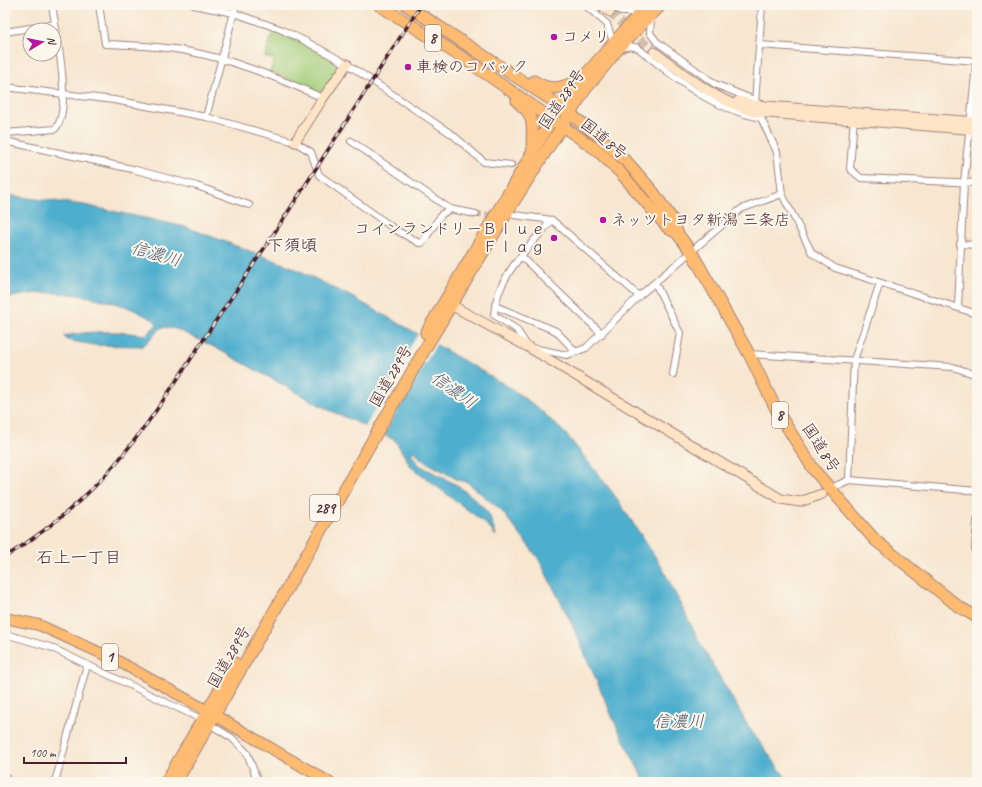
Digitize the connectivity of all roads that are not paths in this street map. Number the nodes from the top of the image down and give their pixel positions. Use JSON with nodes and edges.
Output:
{"nodes":[{"id":1,"x":52,"y":5,"type":"edge"},
{"id":2,"x":99,"y":5,"type":"edge"},
{"id":3,"x":194,"y":5,"type":"edge"},
{"id":4,"x":236,"y":5,"type":"edge"},
{"id":5,"x":379,"y":5,"type":"edge"},
{"id":6,"x":406,"y":5,"type":"edge"},
{"id":7,"x":585,"y":5,"type":"edge"},
{"id":8,"x":601,"y":5,"type":"edge"},
{"id":9,"x":661,"y":5,"type":"edge"},
{"id":10,"x":762,"y":5,"type":"edge"},
{"id":11,"x":964,"y":5,"type":"edge"},
{"id":12,"x":977,"y":6,"type":"edge"},
{"id":13,"x":611,"y":8,"type":"edge"},
{"id":14,"x":647,"y":11,"type":"edge"},
{"id":15,"x":234,"y":12,"type":"junction"},
{"id":16,"x":55,"y":22,"type":"edge"},
{"id":17,"x":22,"y":29,"type":"edge"},
{"id":18,"x":5,"y":32,"type":"edge"},
{"id":19,"x":616,"y":45,"type":"junction"},
{"id":20,"x":760,"y":45,"type":"junction"},
{"id":21,"x":654,"y":52,"type":"tunnel mouth"},
{"id":22,"x":977,"y":56,"type":"edge"},
{"id":23,"x":221,"y":59,"type":"junction"},
{"id":24,"x":977,"y":61,"type":"edge"},
{"id":25,"x":60,"y":62,"type":"edge"},
{"id":26,"x":347,"y":64,"type":"junction"},
{"id":27,"x":500,"y":66,"type":"junction"},
{"id":28,"x":581,"y":80,"type":"junction"},
{"id":29,"x":5,"y":87,"type":"edge"},
{"id":30,"x":703,"y":88,"type":"junction"},
{"id":31,"x":64,"y":94,"type":"junction"},
{"id":32,"x":515,"y":94,"type":"junction"},
{"id":33,"x":323,"y":98,"type":"junction"},
{"id":34,"x":755,"y":103,"type":"junction"},
{"id":35,"x":566,"y":110,"type":"junction"},
{"id":36,"x":761,"y":116,"type":"junction"},
{"id":37,"x":206,"y":117,"type":"junction"},
{"id":38,"x":854,"y":117,"type":"junction"},
{"id":39,"x":552,"y":119,"type":"junction"},
{"id":40,"x":562,"y":126,"type":"junction"},
{"id":41,"x":974,"y":126,"type":"edge"},
{"id":42,"x":5,"y":133,"type":"edge"},
{"id":43,"x":5,"y":141,"type":"edge"},
{"id":44,"x":351,"y":141,"type":"dead end"},
{"id":45,"x":295,"y":142,"type":"junction"},
{"id":46,"x":533,"y":152,"type":"junction"},
{"id":47,"x":511,"y":165,"type":"dead end"},
{"id":48,"x":964,"y":182,"type":"junction"},
{"id":49,"x":977,"y":183,"type":"edge"},
{"id":50,"x":782,"y":194,"type":"junction"},
{"id":51,"x":249,"y":206,"type":"dead end"},
{"id":52,"x":450,"y":209,"type":"junction"},
{"id":53,"x":476,"y":214,"type":"tunnel mouth"},
{"id":54,"x":514,"y":215,"type":"dead end"},
{"id":55,"x":552,"y":220,"type":"junction"},
{"id":56,"x":677,"y":233,"type":"junction"},
{"id":57,"x":960,"y":244,"type":"junction"},
{"id":58,"x":977,"y":245,"type":"edge"},
{"id":59,"x":692,"y":253,"type":"junction"},
{"id":60,"x":521,"y":256,"type":"junction"},
{"id":61,"x":655,"y":283,"type":"junction"},
{"id":62,"x":880,"y":283,"type":"junction"},
{"id":63,"x":639,"y":296,"type":"junction"},
{"id":64,"x":451,"y":305,"type":"junction"},
{"id":65,"x":495,"y":306,"type":"junction"},
{"id":66,"x":958,"y":307,"type":"junction"},
{"id":67,"x":442,"y":313,"type":"junction"},
{"id":68,"x":977,"y":314,"type":"edge"},
{"id":69,"x":602,"y":334,"type":"junction"},
{"id":70,"x":528,"y":347,"type":"junction"},
{"id":71,"x":576,"y":352,"type":"junction"},
{"id":72,"x":749,"y":354,"type":"junction"},
{"id":73,"x":854,"y":360,"type":"junction"},
{"id":74,"x":673,"y":374,"type":"dead end"},
{"id":75,"x":977,"y":375,"type":"edge"},
{"id":76,"x":849,"y":480,"type":"junction"},
{"id":77,"x":825,"y":491,"type":"junction"},
{"id":78,"x":977,"y":491,"type":"edge"},
{"id":79,"x":977,"y":521,"type":"edge"},
{"id":80,"x":977,"y":549,"type":"edge"},
{"id":81,"x":977,"y":617,"type":"edge"},
{"id":82,"x":5,"y":618,"type":"edge"},
{"id":83,"x":5,"y":634,"type":"edge"},
{"id":84,"x":87,"y":665,"type":"junction"},
{"id":85,"x":211,"y":714,"type":"junction"},
{"id":86,"x":5,"y":776,"type":"edge"},
{"id":87,"x":9,"y":782,"type":"edge"},
{"id":88,"x":55,"y":782,"type":"edge"},
{"id":89,"x":166,"y":782,"type":"edge"},
{"id":90,"x":176,"y":782,"type":"edge"},
{"id":91,"x":257,"y":782,"type":"edge"},
{"id":92,"x":329,"y":782,"type":"edge"}],
"edges":[{"from":1,"to":16,"type":"street"},
{"from":2,"to":23,"type":"street"},
{"from":3,"to":15,"type":"street"},
{"from":4,"to":15,"type":"street"},
{"from":5,"to":32,"type":"highway","name":"国道8号","number":"8"},
{"from":6,"to":27,"type":"highway","name":"国道8号","number":"8"},
{"from":7,"to":19,"type":"street"},
{"from":8,"to":13,"type":"street"},
{"from":9,"to":14,"type":"highway","name":"国道289号","number":"289"},
{"from":10,"to":20,"type":"street"},
{"from":11,"to":12,"type":"street"},
{"from":13,"to":14,"type":"street"},
{"from":14,"to":19,"type":"highway","name":"国道289号","number":"289"},
{"from":14,"to":34,"type":"street"},
{"from":15,"to":23,"type":"street"},
{"from":15,"to":26,"type":"street"},
{"from":17,"to":18,"type":"street"},
{"from":19,"to":28,"type":"highway","name":"国道289号","number":"289"},
{"from":19,"to":35,"type":"highway","name":"国道289号","number":"289"},
{"from":19,"to":36,"type":"street"},
{"from":20,"to":24,"type":"street"},
{"from":20,"to":34,"type":"street"},
{"from":21,"to":30,"type":"street"},
{"from":22,"to":24,"type":"street"},
{"from":23,"to":33,"type":"street"},
{"from":23,"to":37,"type":"street"},
{"from":24,"to":41,"type":"street"},
{"from":25,"to":31,"type":"street"},
{"from":26,"to":33,"type":"street"},
{"from":26,"to":47,"type":"street"},
{"from":27,"to":28,"type":"highway"},
{"from":27,"to":35,"type":"highway","name":"国道8号","number":"8"},
{"from":28,"to":35,"type":"highway","name":"国道289号","number":"289"},
{"from":29,"to":31,"type":"street"},
{"from":30,"to":34,"type":"street"},
{"from":30,"to":36,"type":"street"},
{"from":31,"to":37,"type":"street"},
{"from":31,"to":42,"type":"street"},
{"from":32,"to":39,"type":"highway","name":"国道8号","number":"8"},
{"from":32,"to":46,"type":"highway"},
{"from":33,"to":45,"type":"street"},
{"from":34,"to":38,"type":"street"},
{"from":35,"to":39,"type":"highway","name":"国道289号","number":"289"},
{"from":35,"to":40,"type":"highway","name":"国道289号","number":"289"},
{"from":35,"to":56,"type":"highway","name":"国道8号","number":"8"},
{"from":36,"to":38,"type":"street"},
{"from":36,"to":50,"type":"street"},
{"from":37,"to":45,"type":"street"},
{"from":38,"to":41,"type":"street"},
{"from":38,"to":48,"type":"street"},
{"from":39,"to":40,"type":"highway","name":"国道8号","number":"8"},
{"from":39,"to":46,"type":"highway","name":"国道289号","number":"289"},
{"from":40,"to":56,"type":"highway","name":"国道8号","number":"8"},
{"from":40,"to":64,"type":"highway","name":"国道289号","number":"289"},
{"from":41,"to":48,"type":"street"},
{"from":43,"to":51,"type":"street"},
{"from":44,"to":52,"type":"street"},
{"from":45,"to":52,"type":"street"},
{"from":46,"to":67,"type":"highway","name":"国道289号","number":"289"},
{"from":48,"to":49,"type":"street"},
{"from":48,"to":57,"type":"street"},
{"from":50,"to":59,"type":"street"},
{"from":50,"to":62,"type":"street"},
{"from":52,"to":53,"type":"street"},
{"from":54,"to":55,"type":"street"},
{"from":55,"to":60,"type":"street"},
{"from":55,"to":63,"type":"street"},
{"from":56,"to":59,"type":"highway","name":"国道8号","number":"8"},
{"from":57,"to":58,"type":"street"},
{"from":57,"to":66,"type":"street"},
{"from":59,"to":61,"type":"street"},
{"from":59,"to":72,"type":"highway","name":"国道8号","number":"8"},
{"from":60,"to":65,"type":"street"},
{"from":60,"to":69,"type":"street"},
{"from":61,"to":63,"type":"street"},
{"from":61,"to":74,"type":"street"},
{"from":62,"to":66,"type":"street"},
{"from":62,"to":73,"type":"street"},
{"from":63,"to":69,"type":"street"},
{"from":64,"to":67,"type":"highway","name":"国道289号","number":"289"},
{"from":64,"to":70,"type":"street"},
{"from":65,"to":70,"type":"street"},
{"from":65,"to":71,"type":"street"},
{"from":66,"to":68,"type":"street"},
{"from":67,"to":85,"type":"highway","name":"国道289号","number":"289"},
{"from":69,"to":71,"type":"street"},
{"from":70,"to":71,"type":"street"},
{"from":70,"to":77,"type":"street"},
{"from":72,"to":73,"type":"street"},
{"from":72,"to":77,"type":"highway","name":"国道8号","number":"8"},
{"from":73,"to":75,"type":"street"},
{"from":73,"to":76,"type":"street"},
{"from":76,"to":77,"type":"street"},
{"from":76,"to":78,"type":"street"},
{"from":77,"to":81,"type":"highway","name":"国道8号","number":"8"},
{"from":79,"to":80,"type":"street"},
{"from":82,"to":85,"type":"main road","number":"1"},
{"from":83,"to":84,"type":"street"},
{"from":84,"to":85,"type":"street"},
{"from":84,"to":88,"type":"street"},
{"from":85,"to":89,"type":"highway","name":"国道289号","number":"289"},
{"from":85,"to":90,"type":"highway","name":"国道289号","number":"289"},
{"from":85,"to":91,"type":"street"},
{"from":85,"to":92,"type":"main road","number":"1"},
{"from":86,"to":87,"type":"street"}]}
